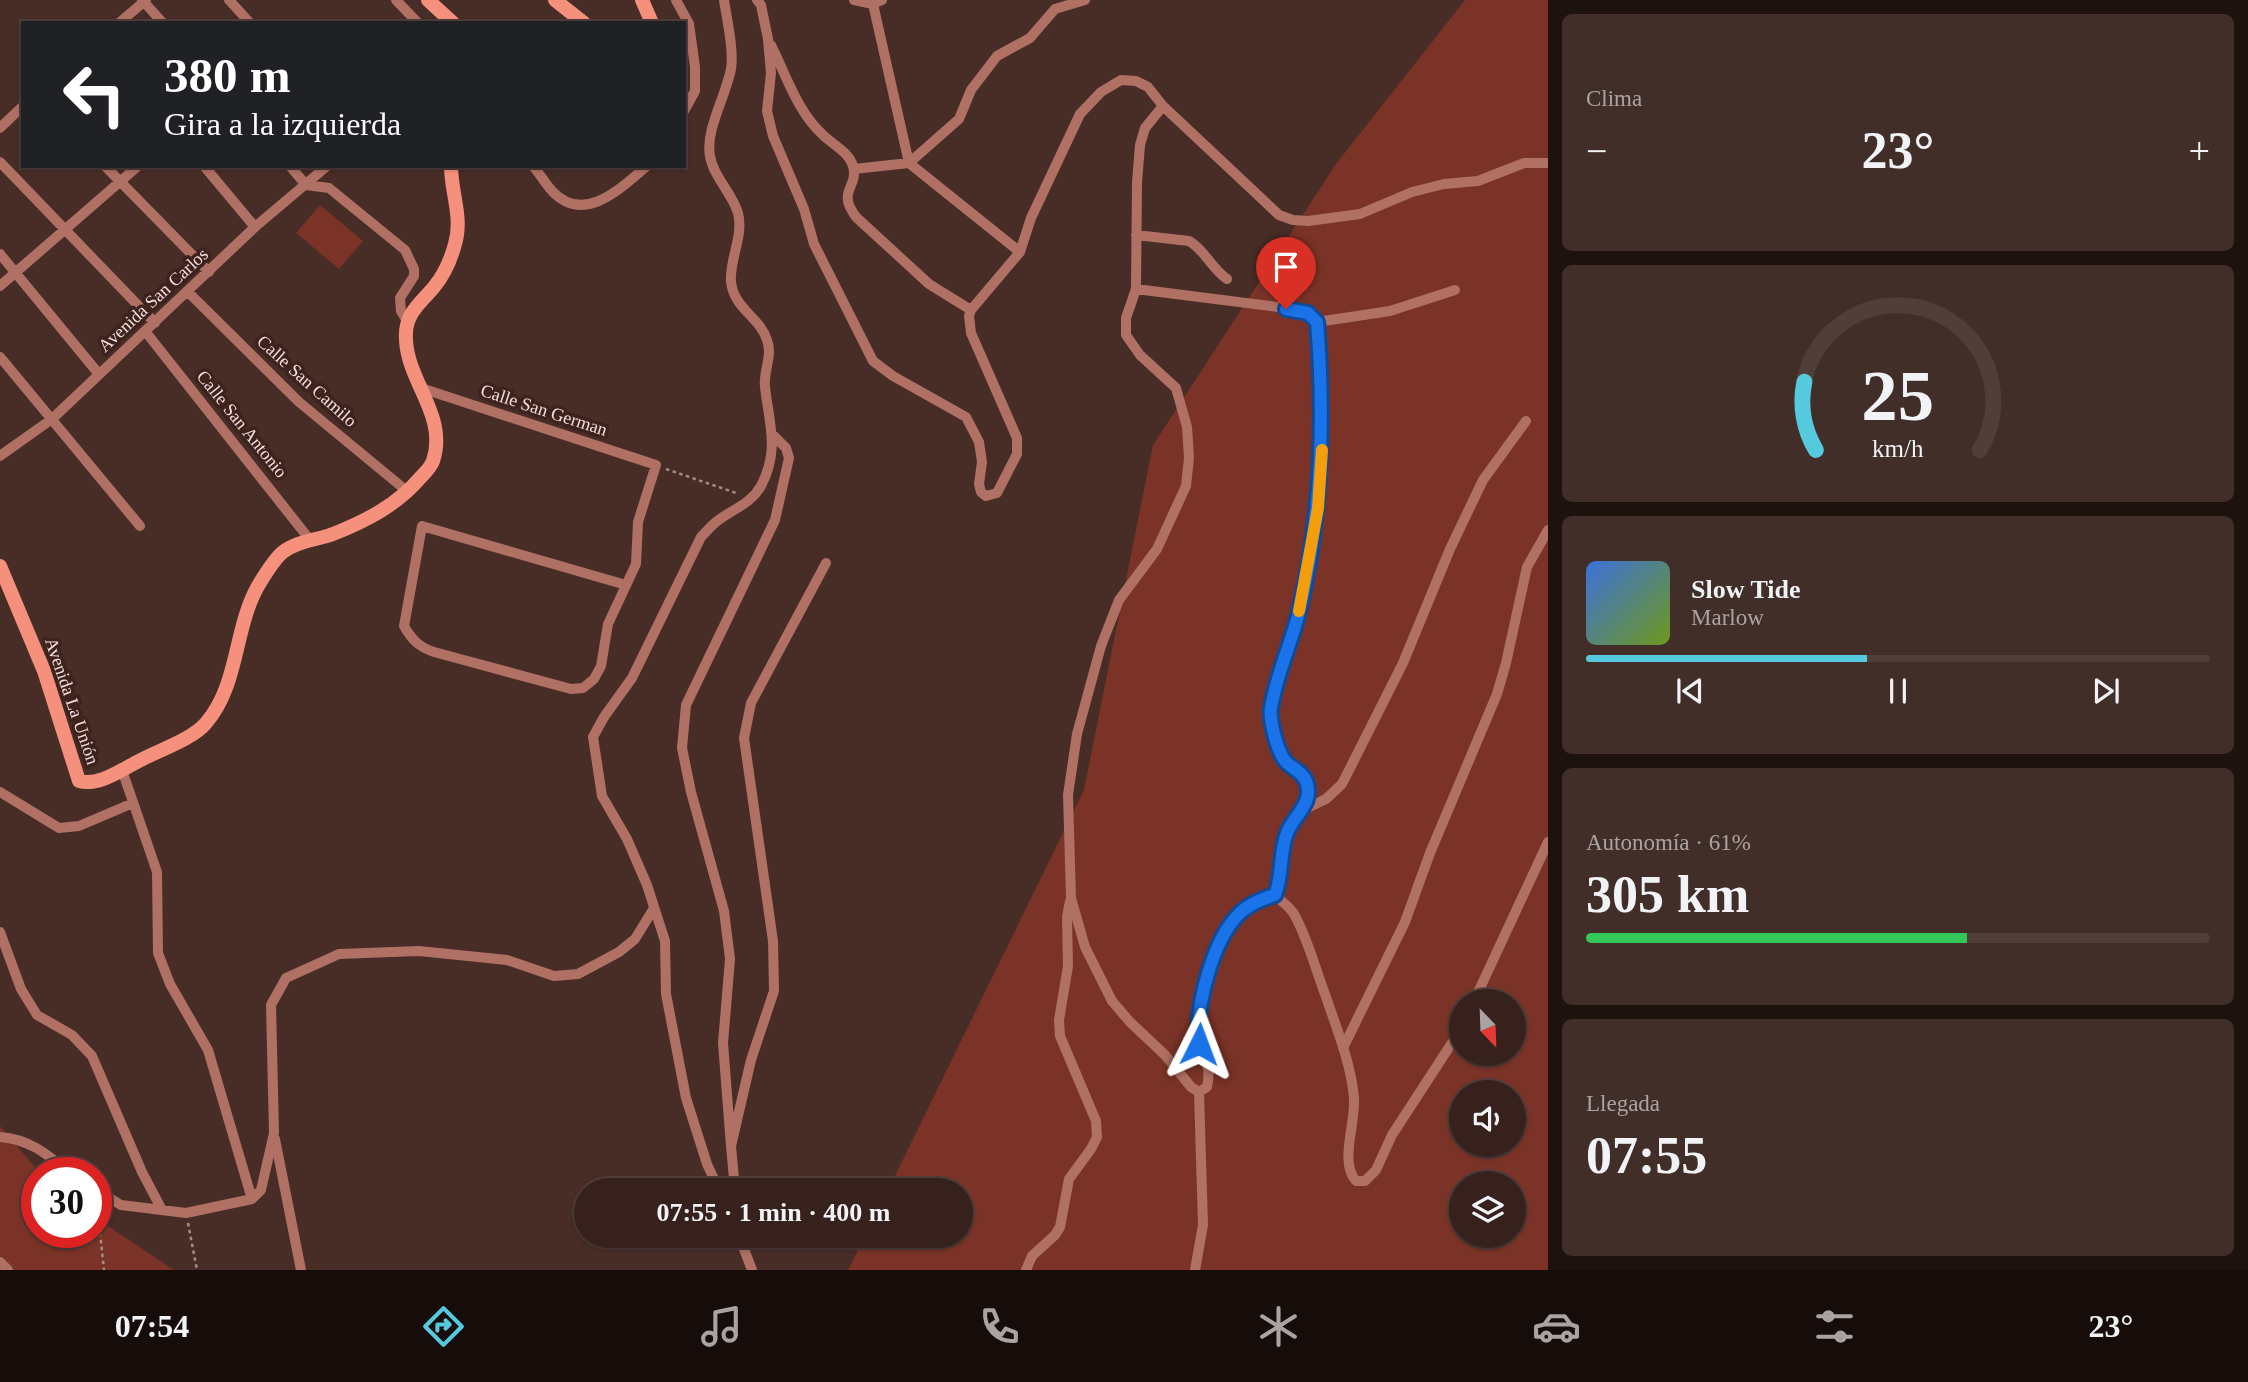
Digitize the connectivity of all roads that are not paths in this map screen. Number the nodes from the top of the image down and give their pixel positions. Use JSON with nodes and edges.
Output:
{"nodes":[{"id":1,"x":229,"y":0,"type":"edge"},
{"id":2,"x":396,"y":0,"type":"edge"},
{"id":3,"x":428,"y":0,"type":"edge"},
{"id":4,"x":555,"y":0,"type":"edge"},
{"id":5,"x":642,"y":0,"type":"edge"},
{"id":6,"x":676,"y":0,"type":"edge"},
{"id":7,"x":724,"y":0,"type":"edge"},
{"id":8,"x":757,"y":0,"type":"edge"},
{"id":9,"x":854,"y":0,"type":"edge"},
{"id":10,"x":1085,"y":0,"type":"edge"},
{"id":11,"x":144,"y":1,"type":"edge"},
{"id":12,"x":877,"y":2,"type":"edge"},
{"id":13,"x":121,"y":21,"type":"edge"},
{"id":14,"x":161,"y":21,"type":"edge"},
{"id":15,"x":248,"y":21,"type":"edge"},
{"id":16,"x":416,"y":21,"type":"edge"},
{"id":17,"x":451,"y":21,"type":"edge"},
{"id":18,"x":581,"y":21,"type":"edge"},
{"id":19,"x":651,"y":21,"type":"edge"},
{"id":20,"x":768,"y":39,"type":"junction"},
{"id":21,"x":1163,"y":106,"type":"junction"},
{"id":22,"x":686,"y":107,"type":"edge"},
{"id":23,"x":21,"y":108,"type":"edge"},
{"id":24,"x":0,"y":128,"type":"edge"},
{"id":25,"x":0,"y":162,"type":"edge"},
{"id":26,"x":909,"y":163,"type":"junction"},
{"id":27,"x":1548,"y":163,"type":"edge"},
{"id":28,"x":107,"y":168,"type":"edge"},
{"id":29,"x":136,"y":168,"type":"edge"},
{"id":30,"x":206,"y":168,"type":"edge"},
{"id":31,"x":292,"y":168,"type":"edge"},
{"id":32,"x":325,"y":168,"type":"edge"},
{"id":33,"x":451,"y":168,"type":"edge"},
{"id":34,"x":535,"y":168,"type":"edge"},
{"id":35,"x":645,"y":168,"type":"edge"},
{"id":36,"x":854,"y":169,"type":"junction"},
{"id":37,"x":121,"y":182,"type":"junction"},
{"id":38,"x":306,"y":185,"type":"junction"},
{"id":39,"x":255,"y":228,"type":"junction"},
{"id":40,"x":66,"y":230,"type":"junction"},
{"id":41,"x":1136,"y":235,"type":"junction"},
{"id":42,"x":1020,"y":252,"type":"junction"},
{"id":43,"x":0,"y":254,"type":"edge"},
{"id":44,"x":16,"y":272,"type":"junction"},
{"id":45,"x":209,"y":272,"type":"junction"},
{"id":46,"x":1227,"y":279,"type":"dead end"},
{"id":47,"x":0,"y":286,"type":"edge"},
{"id":48,"x":1136,"y":289,"type":"junction"},
{"id":49,"x":1455,"y":289,"type":"dead end"},
{"id":50,"x":188,"y":292,"type":"junction"},
{"id":51,"x":971,"y":310,"type":"junction"},
{"id":52,"x":407,"y":321,"type":"junction"},
{"id":53,"x":1317,"y":322,"type":"junction"},
{"id":54,"x":155,"y":323,"type":"junction"},
{"id":55,"x":145,"y":331,"type":"junction"},
{"id":56,"x":0,"y":357,"type":"edge"},
{"id":57,"x":98,"y":373,"type":"junction"},
{"id":58,"x":421,"y":388,"type":"junction"},
{"id":59,"x":52,"y":419,"type":"junction"},
{"id":60,"x":1526,"y":421,"type":"dead end"},
{"id":61,"x":771,"y":433,"type":"junction"},
{"id":62,"x":0,"y":456,"type":"edge"},
{"id":63,"x":408,"y":492,"type":"junction"},
{"id":64,"x":140,"y":526,"type":"dead end"},
{"id":65,"x":1548,"y":530,"type":"edge"},
{"id":66,"x":310,"y":540,"type":"junction"},
{"id":67,"x":825,"y":563,"type":"dead end"},
{"id":68,"x":0,"y":566,"type":"edge"},
{"id":69,"x":626,"y":584,"type":"junction"},
{"id":70,"x":122,"y":770,"type":"junction"},
{"id":71,"x":0,"y":792,"type":"edge"},
{"id":72,"x":133,"y":803,"type":"junction"},
{"id":73,"x":1303,"y":810,"type":"junction"},
{"id":74,"x":1548,"y":842,"type":"edge"},
{"id":75,"x":1275,"y":895,"type":"junction"},
{"id":76,"x":1071,"y":898,"type":"junction"},
{"id":77,"x":654,"y":908,"type":"junction"},
{"id":78,"x":0,"y":933,"type":"edge"},
{"id":79,"x":1480,"y":989,"type":"edge"},
{"id":80,"x":1449,"y":1047,"type":"edge"},
{"id":81,"x":1343,"y":1048,"type":"junction"},
{"id":82,"x":1199,"y":1092,"type":"junction"},
{"id":83,"x":274,"y":1133,"type":"junction"},
{"id":84,"x":0,"y":1137,"type":"edge"},
{"id":85,"x":731,"y":1146,"type":"junction"},
{"id":86,"x":51,"y":1157,"type":"edge"},
{"id":87,"x":713,"y":1178,"type":"edge"},
{"id":88,"x":734,"y":1178,"type":"edge"},
{"id":89,"x":252,"y":1199,"type":"junction"},
{"id":90,"x":112,"y":1200,"type":"edge"},
{"id":91,"x":162,"y":1210,"type":"junction"},
{"id":92,"x":745,"y":1248,"type":"edge"},
{"id":93,"x":0,"y":1262,"type":"edge"},
{"id":94,"x":8,"y":1270,"type":"edge"},
{"id":95,"x":300,"y":1270,"type":"edge"},
{"id":96,"x":752,"y":1270,"type":"edge"},
{"id":97,"x":1026,"y":1270,"type":"edge"},
{"id":98,"x":1195,"y":1270,"type":"edge"}],
"edges":[{"from":1,"to":15,"type":"street"},
{"from":2,"to":16,"type":"street"},
{"from":3,"to":17,"type":"main road"},
{"from":4,"to":18,"type":"main road"},
{"from":5,"to":19,"type":"main road"},
{"from":6,"to":22,"type":"street"},
{"from":7,"to":61,"type":"street"},
{"from":8,"to":20,"type":"street"},
{"from":9,"to":12,"type":"street"},
{"from":10,"to":26,"type":"street"},
{"from":11,"to":13,"type":"street"},
{"from":11,"to":14,"type":"street"},
{"from":12,"to":26,"type":"street"},
{"from":20,"to":36,"type":"street"},
{"from":20,"to":51,"type":"street"},
{"from":21,"to":27,"type":"street"},
{"from":21,"to":41,"type":"street"},
{"from":21,"to":42,"type":"street"},
{"from":23,"to":24,"type":"street"},
{"from":25,"to":40,"type":"street"},
{"from":26,"to":36,"type":"street"},
{"from":26,"to":42,"type":"street"},
{"from":28,"to":37,"type":"street"},
{"from":29,"to":37,"type":"street"},
{"from":30,"to":39,"type":"street"},
{"from":31,"to":38,"type":"street"},
{"from":32,"to":38,"type":"street","name":"Avenida San Carlos"},
{"from":33,"to":52,"type":"main road"},
{"from":34,"to":35,"type":"street"},
{"from":36,"to":51,"type":"street"},
{"from":37,"to":40,"type":"street"},
{"from":37,"to":45,"type":"street"},
{"from":38,"to":39,"type":"street","name":"Avenida San Carlos"},
{"from":38,"to":52,"type":"street"},
{"from":39,"to":45,"type":"street","name":"Avenida San Carlos"},
{"from":40,"to":44,"type":"street"},
{"from":40,"to":54,"type":"street"},
{"from":41,"to":46,"type":"street"},
{"from":41,"to":48,"type":"street"},
{"from":42,"to":51,"type":"street"},
{"from":43,"to":44,"type":"street"},
{"from":44,"to":47,"type":"street"},
{"from":44,"to":57,"type":"street"},
{"from":45,"to":50,"type":"street","name":"Avenida San Carlos"},
{"from":48,"to":53,"type":"street"},
{"from":48,"to":76,"type":"street"},
{"from":49,"to":53,"type":"street"},
{"from":50,"to":54,"type":"street","name":"Avenida San Carlos"},
{"from":50,"to":63,"type":"street","name":"Calle San Camilo"},
{"from":52,"to":58,"type":"main road","name":"Avenida La Unión"},
{"from":53,"to":73,"type":"street"},
{"from":54,"to":55,"type":"street","name":"Avenida San Carlos"},
{"from":55,"to":57,"type":"street","name":"Avenida San Carlos"},
{"from":55,"to":66,"type":"street","name":"Calle San Antonio"},
{"from":56,"to":59,"type":"street"},
{"from":57,"to":59,"type":"street","name":"Avenida San Carlos"},
{"from":58,"to":63,"type":"main road","name":"Avenida La Unión"},
{"from":58,"to":69,"type":"street","name":"Calle San German"},
{"from":59,"to":62,"type":"street","name":"Avenida San Carlos"},
{"from":59,"to":64,"type":"street"},
{"from":60,"to":73,"type":"street"},
{"from":61,"to":77,"type":"street"},
{"from":61,"to":85,"type":"street"},
{"from":63,"to":66,"type":"main road","name":"Avenida La Unión"},
{"from":65,"to":81,"type":"street"},
{"from":66,"to":70,"type":"main road","name":"Avenida La Unión"},
{"from":67,"to":85,"type":"street"},
{"from":68,"to":70,"type":"main road","name":"Avenida La Unión"},
{"from":69,"to":69,"type":"street"},
{"from":70,"to":72,"type":"street"},
{"from":71,"to":72,"type":"street"},
{"from":72,"to":89,"type":"street"},
{"from":73,"to":75,"type":"street"},
{"from":74,"to":79,"type":"street"},
{"from":75,"to":81,"type":"street"},
{"from":75,"to":82,"type":"street"},
{"from":76,"to":82,"type":"street"},
{"from":76,"to":97,"type":"street"},
{"from":77,"to":83,"type":"street"},
{"from":77,"to":87,"type":"street"},
{"from":78,"to":91,"type":"street"},
{"from":80,"to":81,"type":"street"},
{"from":82,"to":98,"type":"street"},
{"from":83,"to":89,"type":"street"},
{"from":83,"to":95,"type":"street"},
{"from":84,"to":86,"type":"street"},
{"from":85,"to":88,"type":"street"},
{"from":89,"to":91,"type":"street"},
{"from":90,"to":91,"type":"street"},
{"from":92,"to":96,"type":"street"},
{"from":93,"to":94,"type":"street"}]}
